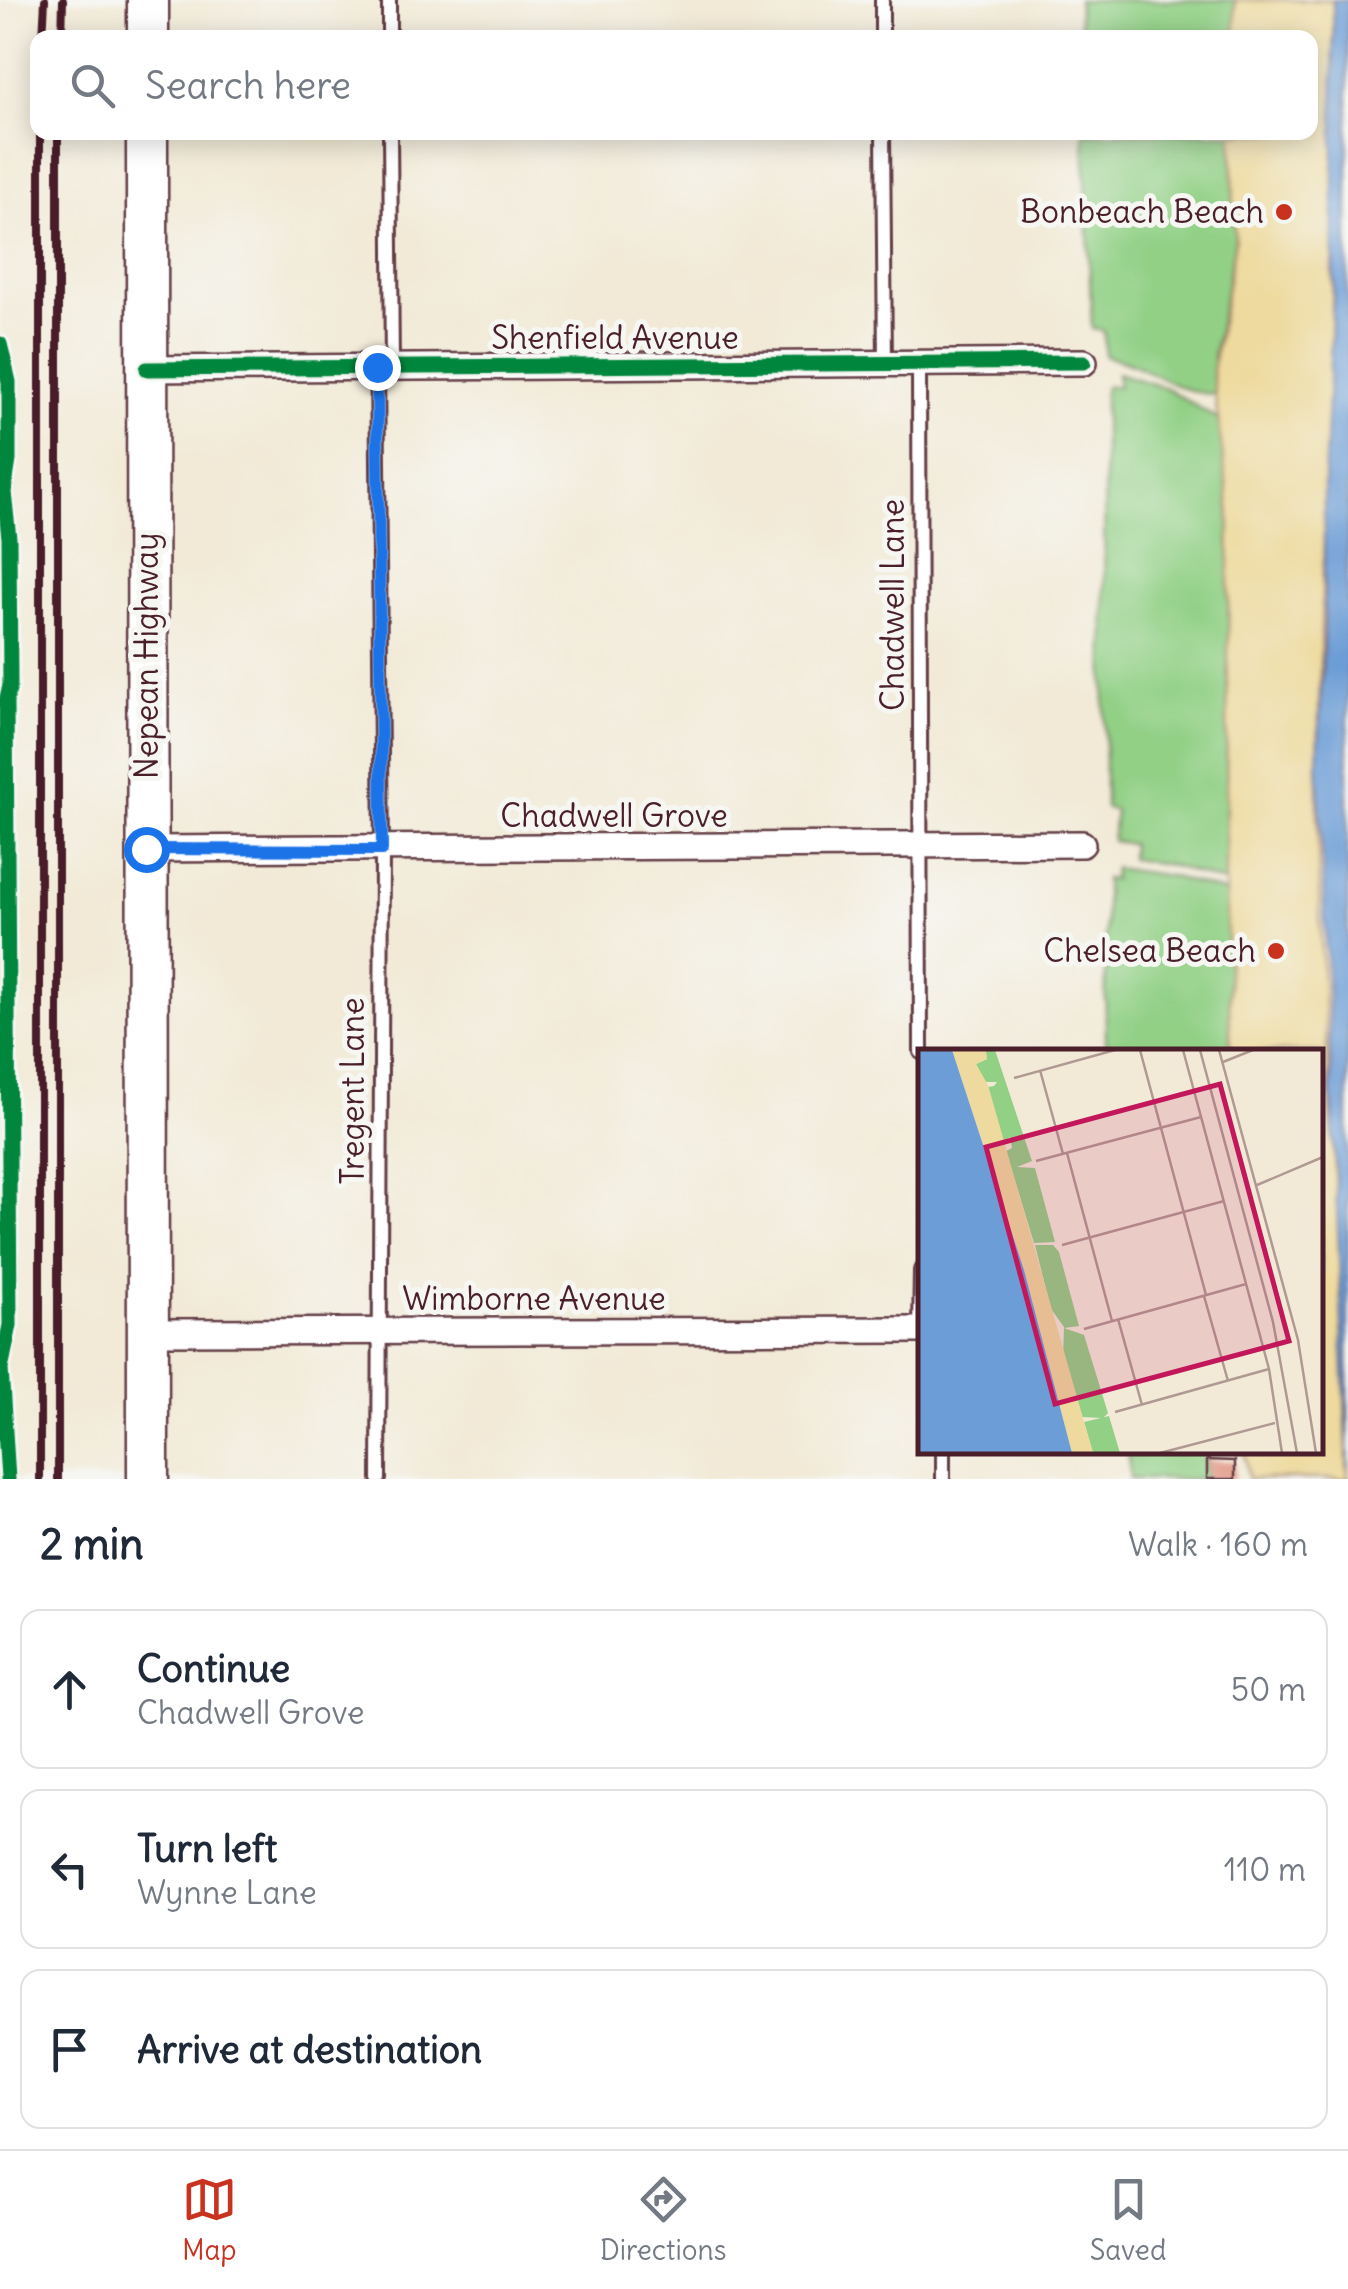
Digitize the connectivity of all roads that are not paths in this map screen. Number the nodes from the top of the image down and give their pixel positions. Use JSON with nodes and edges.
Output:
{"nodes":[{"id":1,"x":148,"y":0,"type":"edge"},
{"id":2,"x":389,"y":0,"type":"edge"},
{"id":3,"x":882,"y":0,"type":"edge"},
{"id":4,"x":148,"y":30,"type":"edge"},
{"id":5,"x":389,"y":30,"type":"edge"},
{"id":6,"x":882,"y":30,"type":"edge"},
{"id":7,"x":147,"y":140,"type":"edge"},
{"id":8,"x":390,"y":140,"type":"edge"},
{"id":9,"x":883,"y":140,"type":"edge"},
{"id":10,"x":1084,"y":362,"type":"dead end"},
{"id":11,"x":919,"y":363,"type":"junction"},
{"id":12,"x":885,"y":364,"type":"junction"},
{"id":13,"x":384,"y":367,"type":"junction"},
{"id":14,"x":147,"y":369,"type":"junction"},
{"id":15,"x":1082,"y":844,"type":"dead end"},
{"id":16,"x":921,"y":846,"type":"junction"},
{"id":17,"x":146,"y":849,"type":"junction"},
{"id":18,"x":382,"y":850,"type":"junction"},
{"id":19,"x":921,"y":1049,"type":"edge"},
{"id":20,"x":918,"y":1330,"type":"edge"},
{"id":21,"x":148,"y":1332,"type":"junction"},
{"id":22,"x":378,"y":1332,"type":"junction"},
{"id":23,"x":148,"y":1479,"type":"edge"},
{"id":24,"x":379,"y":1479,"type":"edge"}],
"edges":[{"from":1,"to":4,"type":"highway"},
{"from":2,"to":5,"type":"lane"},
{"from":3,"to":6,"type":"lane"},
{"from":7,"to":14,"type":"highway","name":"Nepean Highway"},
{"from":8,"to":13,"type":"lane","name":"Tregent Lane"},
{"from":9,"to":12,"type":"lane"},
{"from":10,"to":11,"type":"street","name":"Shenfield Avenue"},
{"from":11,"to":12,"type":"street","name":"Shenfield Avenue"},
{"from":11,"to":16,"type":"lane","name":"Chadwell Lane"},
{"from":12,"to":13,"type":"street","name":"Shenfield Avenue"},
{"from":13,"to":14,"type":"street","name":"Shenfield Avenue"},
{"from":13,"to":18,"type":"lane","name":"Tregent Lane"},
{"from":14,"to":17,"type":"highway","name":"Nepean Highway"},
{"from":15,"to":16,"type":"street","name":"Chadwell Grove"},
{"from":16,"to":18,"type":"street","name":"Chadwell Grove"},
{"from":16,"to":19,"type":"lane","name":"Chadwell Lane"},
{"from":17,"to":18,"type":"street","name":"Chadwell Grove"},
{"from":17,"to":21,"type":"highway","name":"Nepean Highway"},
{"from":18,"to":22,"type":"lane","name":"Tregent Lane"},
{"from":20,"to":22,"type":"street","name":"Wimborne Avenue"},
{"from":21,"to":22,"type":"street","name":"Wimborne Avenue"},
{"from":21,"to":23,"type":"highway","name":"Nepean Highway"},
{"from":22,"to":24,"type":"lane","name":"Tregent Lane"}]}
